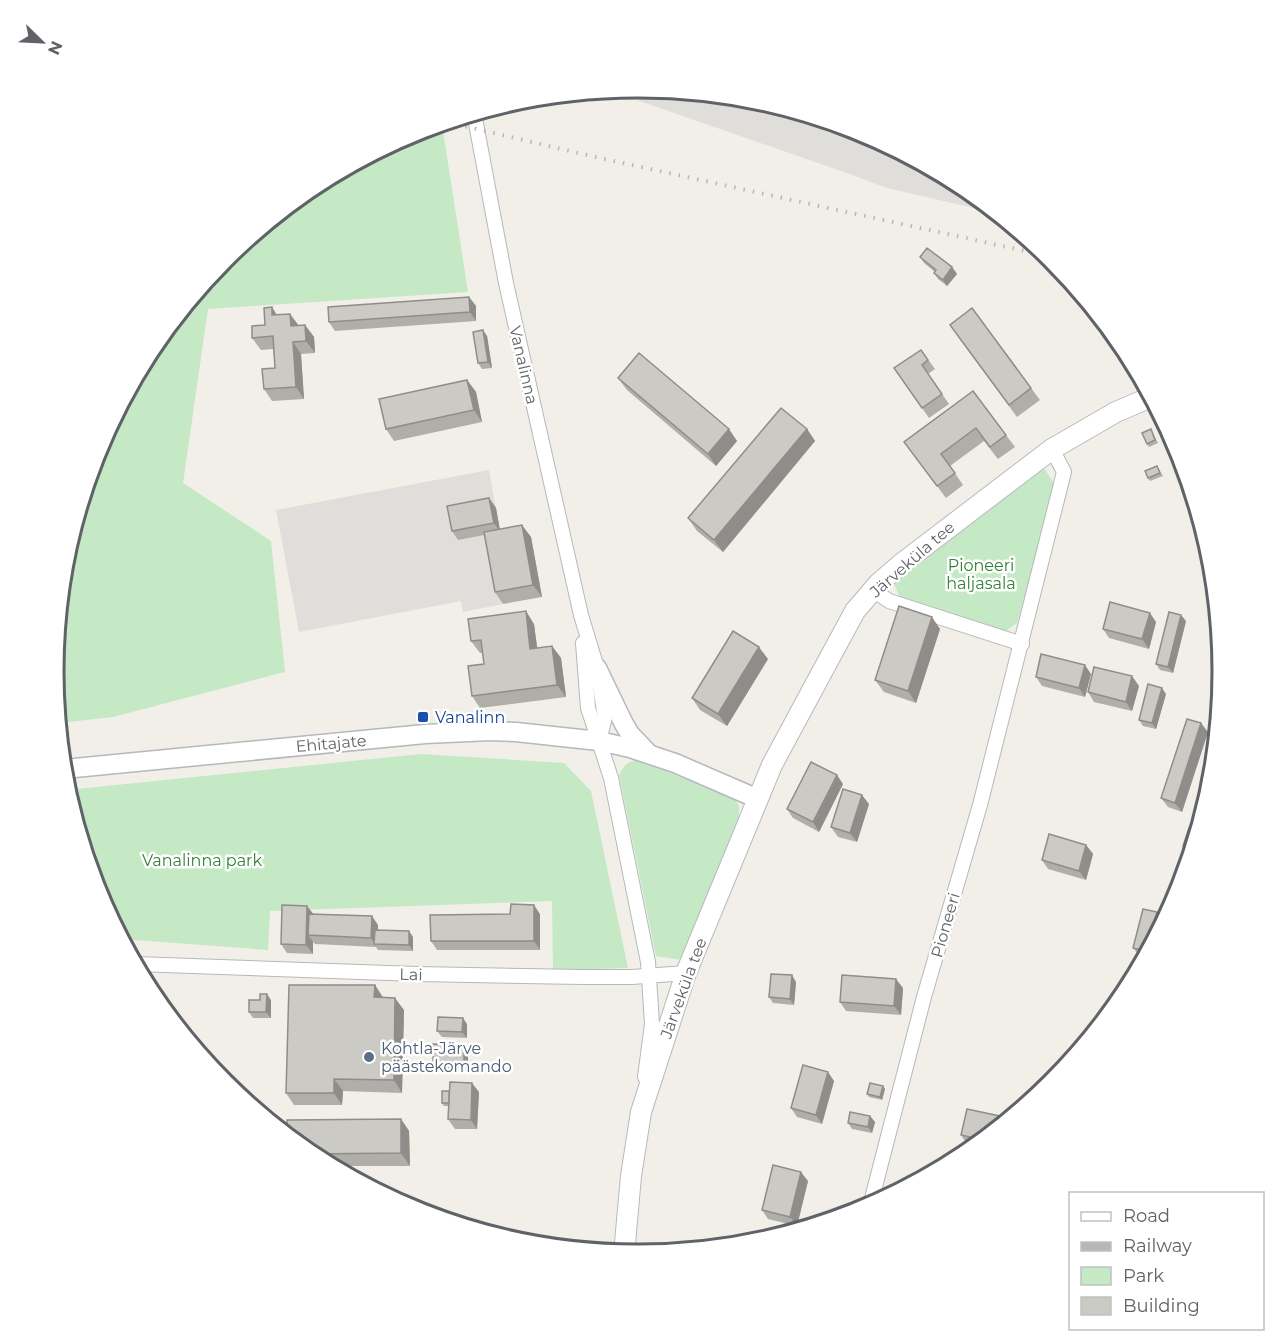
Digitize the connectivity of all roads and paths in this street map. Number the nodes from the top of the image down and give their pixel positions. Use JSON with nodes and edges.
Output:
{"nodes":[{"id":1,"x":476,"y":121,"type":"edge"},
{"id":2,"x":1143,"y":400,"type":"edge"},
{"id":3,"x":1052,"y":449,"type":"junction"},
{"id":4,"x":873,"y":590,"type":"junction"},
{"id":5,"x":581,"y":615,"type":"junction"},
{"id":6,"x":1022,"y":644,"type":"junction"},
{"id":7,"x":597,"y":668,"type":"junction"},
{"id":8,"x":599,"y":741,"type":"junction"},
{"id":9,"x":649,"y":754,"type":"junction"},
{"id":10,"x":73,"y":768,"type":"edge"},
{"id":11,"x":758,"y":799,"type":"junction"},
{"id":12,"x":145,"y":964,"type":"edge"},
{"id":13,"x":686,"y":973,"type":"junction"},
{"id":14,"x":649,"y":975,"type":"junction"},
{"id":15,"x":641,"y":1112,"type":"junction"},
{"id":16,"x":873,"y":1194,"type":"edge"},
{"id":17,"x":625,"y":1244,"type":"edge"}],
"edges":[{"from":1,"to":5,"type":"street","name":"Vanalinna"},
{"from":2,"to":3,"type":"main road","name":"Järveküla tee"},
{"from":3,"to":4,"type":"main road","name":"Järveküla tee"},
{"from":3,"to":6,"type":"street","name":"Pioneeri"},
{"from":4,"to":6,"type":"street"},
{"from":4,"to":11,"type":"main road","name":"Järveküla tee"},
{"from":5,"to":7,"type":"street","name":"Vanalinna"},
{"from":5,"to":8,"type":"street","name":"Vanalinna"},
{"from":6,"to":16,"type":"street","name":"Pioneeri"},
{"from":7,"to":8,"type":"street","name":"Vanalinna"},
{"from":7,"to":9,"type":"street"},
{"from":8,"to":9,"type":"street"},
{"from":8,"to":10,"type":"street","name":"Ehitajate"},
{"from":8,"to":14,"type":"street","name":"Järveküla tee"},
{"from":9,"to":11,"type":"street"},
{"from":11,"to":13,"type":"main road","name":"Järveküla tee"},
{"from":12,"to":14,"type":"street","name":"Lai"},
{"from":13,"to":14,"type":"street","name":"Lai"},
{"from":13,"to":15,"type":"main road","name":"Järveküla tee"},
{"from":14,"to":15,"type":"street","name":"Järveküla tee"},
{"from":15,"to":17,"type":"main road","name":"Järveküla tee"}]}
